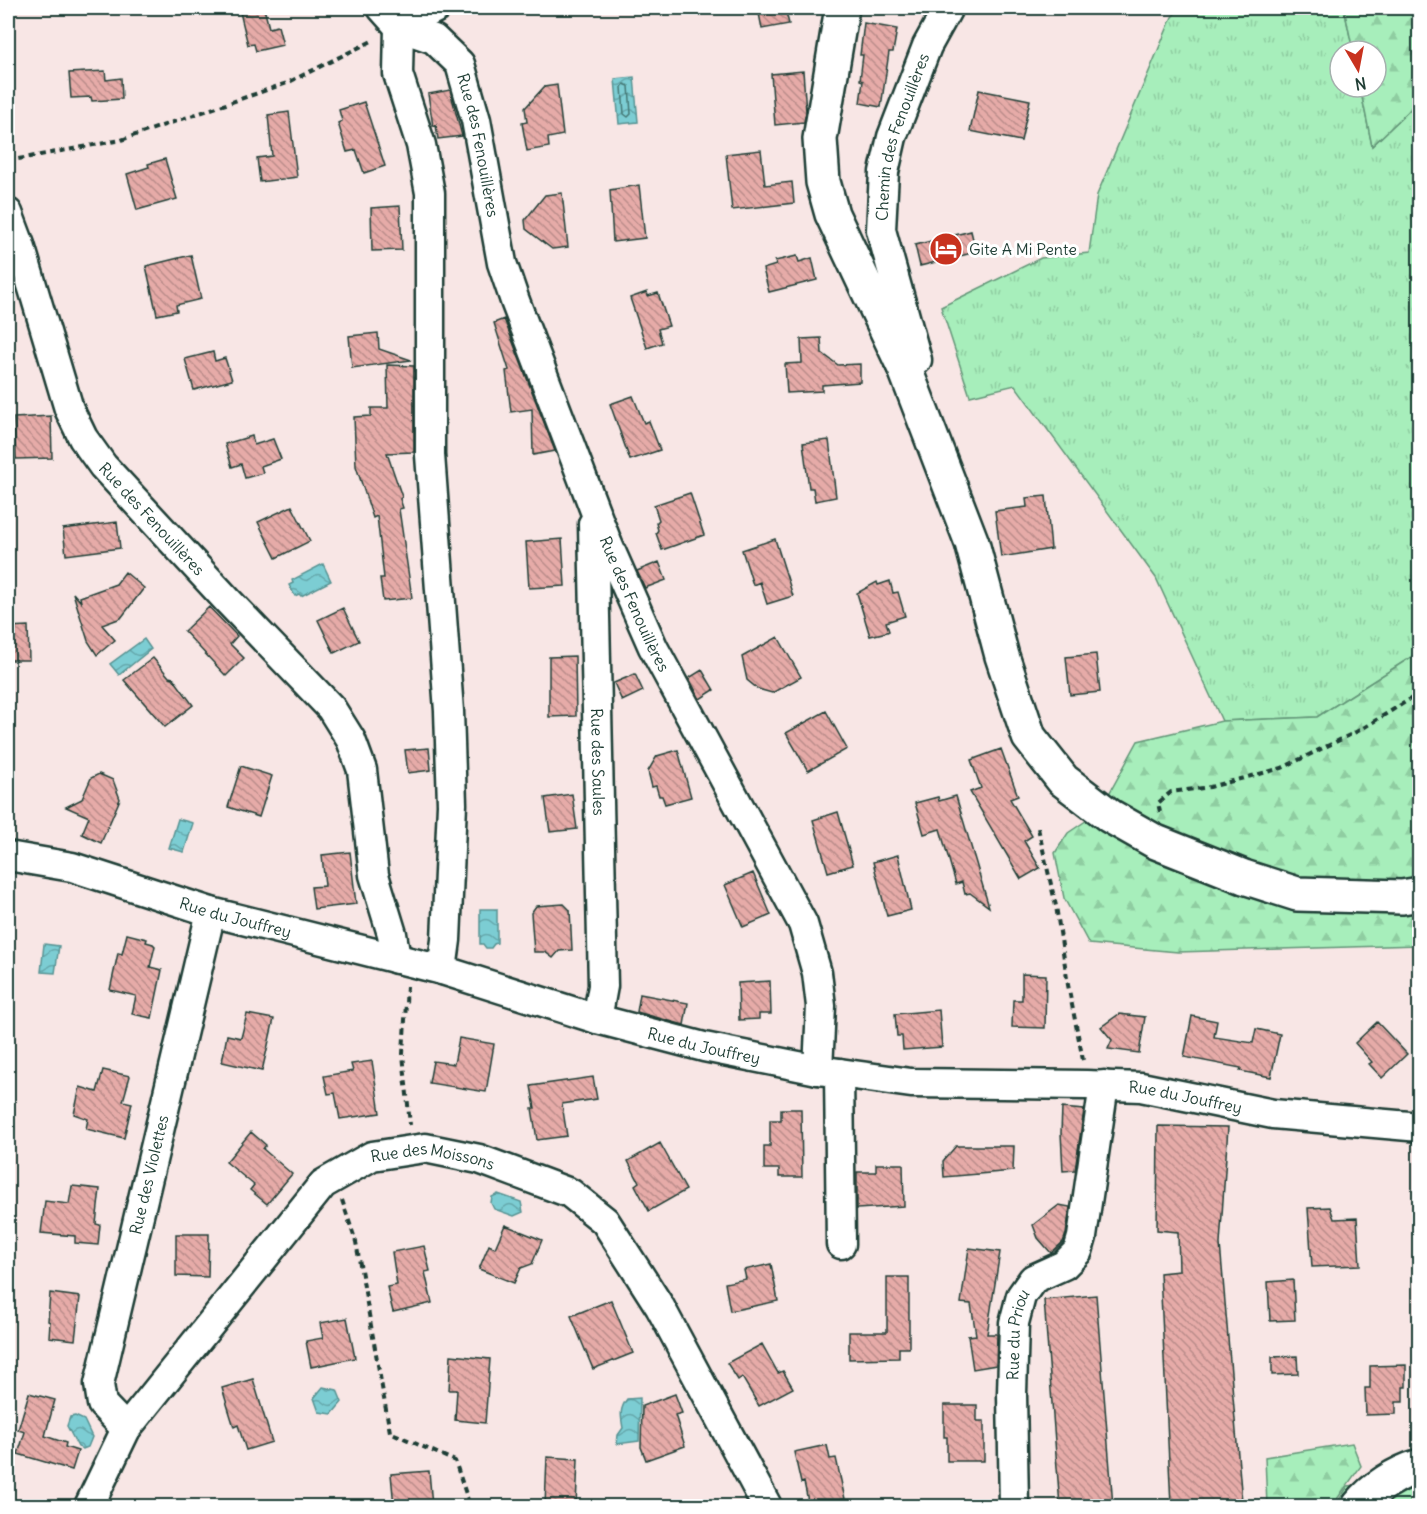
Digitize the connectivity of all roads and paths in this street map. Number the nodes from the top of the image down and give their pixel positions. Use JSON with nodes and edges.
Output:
{"nodes":[{"id":1,"x":436,"y":8,"type":"edge"},
{"id":2,"x":842,"y":8,"type":"edge"},
{"id":3,"x":948,"y":8,"type":"edge"},
{"id":4,"x":390,"y":17,"type":"edge"},
{"id":5,"x":8,"y":161,"type":"edge"},
{"id":6,"x":8,"y":213,"type":"edge"},
{"id":7,"x":905,"y":369,"type":"junction"},
{"id":8,"x":592,"y":504,"type":"junction"},
{"id":9,"x":1419,"y":693,"type":"edge"},
{"id":10,"x":1038,"y":828,"type":"dead end"},
{"id":11,"x":1155,"y":842,"type":"junction"},
{"id":12,"x":8,"y":856,"type":"edge"},
{"id":13,"x":1419,"y":894,"type":"edge"},
{"id":14,"x":211,"y":912,"type":"junction"},
{"id":15,"x":402,"y":960,"type":"junction"},
{"id":16,"x":442,"y":970,"type":"junction"},
{"id":17,"x":597,"y":1019,"type":"junction"},
{"id":18,"x":829,"y":1071,"type":"junction"},
{"id":19,"x":1095,"y":1085,"type":"junction"},
{"id":20,"x":1419,"y":1127,"type":"edge"},
{"id":21,"x":413,"y":1150,"type":"junction"},
{"id":22,"x":334,"y":1177,"type":"junction"},
{"id":23,"x":841,"y":1244,"type":"dead end"},
{"id":24,"x":126,"y":1429,"type":"junction"},
{"id":25,"x":1419,"y":1466,"type":"edge"},
{"id":26,"x":89,"y":1506,"type":"edge"},
{"id":27,"x":470,"y":1506,"type":"edge"},
{"id":28,"x":767,"y":1506,"type":"edge"},
{"id":29,"x":1014,"y":1506,"type":"edge"},
{"id":30,"x":1359,"y":1506,"type":"edge"}],
"edges":[{"from":1,"to":4,"type":"street"},
{"from":2,"to":7,"type":"street"},
{"from":3,"to":7,"type":"street","name":"Chemin des Fenouillères"},
{"from":4,"to":5,"type":"path"},
{"from":4,"to":8,"type":"street","name":"Rue des Fenouillères"},
{"from":4,"to":16,"type":"street"},
{"from":6,"to":15,"type":"street","name":"Rue des Fenouillères"},
{"from":7,"to":11,"type":"street"},
{"from":8,"to":17,"type":"street","name":"Rue des Saules"},
{"from":8,"to":18,"type":"street","name":"Rue des Fenouillères"},
{"from":9,"to":11,"type":"path"},
{"from":10,"to":19,"type":"path"},
{"from":11,"to":13,"type":"street"},
{"from":12,"to":14,"type":"street","name":"Rue du Jouffrey"},
{"from":14,"to":15,"type":"street","name":"Rue du Jouffrey"},
{"from":14,"to":24,"type":"street","name":"Rue des Violettes"},
{"from":15,"to":16,"type":"street","name":"Rue du Jouffrey"},
{"from":15,"to":21,"type":"path"},
{"from":16,"to":17,"type":"street","name":"Rue du Jouffrey"},
{"from":17,"to":18,"type":"street","name":"Rue du Jouffrey"},
{"from":18,"to":19,"type":"street","name":"Rue du Jouffrey"},
{"from":18,"to":23,"type":"street","name":"Rue des Fenouillères"},
{"from":19,"to":20,"type":"street","name":"Rue du Jouffrey"},
{"from":19,"to":29,"type":"street","name":"Rue du Priou"},
{"from":21,"to":22,"type":"street","name":"Rue des Moissons"},
{"from":21,"to":28,"type":"street","name":"Rue des Moissons"},
{"from":22,"to":24,"type":"street","name":"Rue des Moissons"},
{"from":22,"to":27,"type":"path"},
{"from":24,"to":26,"type":"street","name":"Rue des Moissons"},
{"from":25,"to":30,"type":"street"}]}
